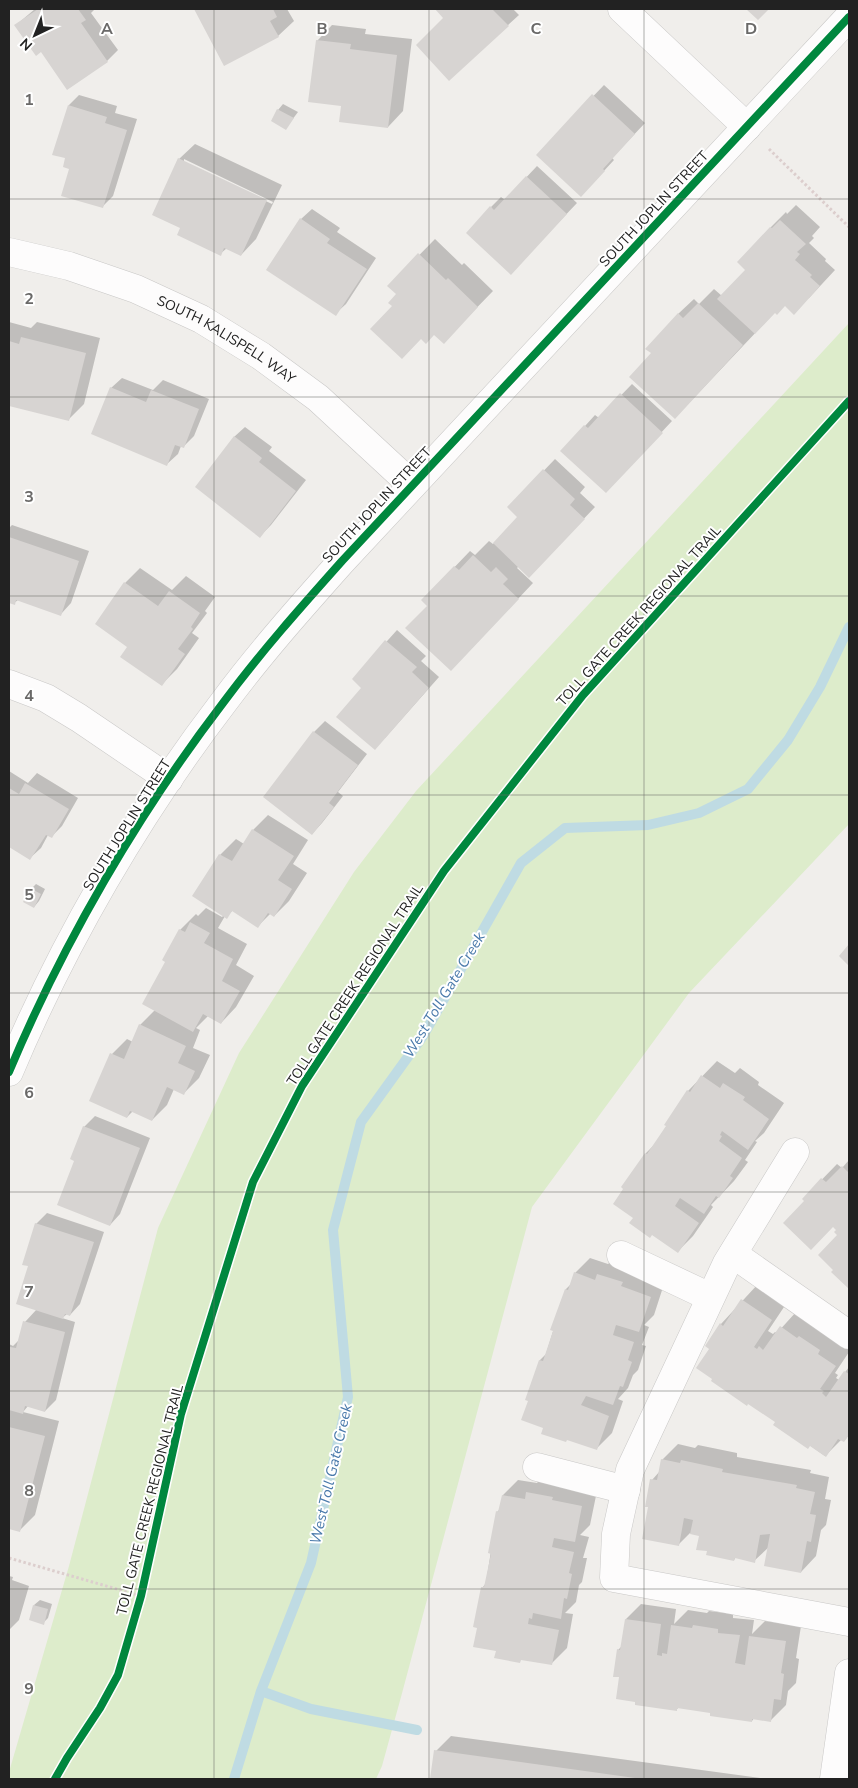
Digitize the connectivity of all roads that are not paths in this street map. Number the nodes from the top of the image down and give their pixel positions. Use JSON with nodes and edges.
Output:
{"nodes":[{"id":1,"x":622,"y":9,"type":"edge"},
{"id":2,"x":849,"y":17,"type":"edge"},
{"id":3,"x":747,"y":127,"type":"junction"},
{"id":4,"x":9,"y":252,"type":"edge"},
{"id":5,"x":412,"y":485,"type":"junction"},
{"id":6,"x":9,"y":684,"type":"edge"},
{"id":7,"x":168,"y":779,"type":"junction"},
{"id":8,"x":9,"y":1072,"type":"edge"},
{"id":9,"x":795,"y":1152,"type":"dead end"},
{"id":10,"x":733,"y":1254,"type":"junction"},
{"id":11,"x":621,"y":1255,"type":"dead end"},
{"id":12,"x":710,"y":1297,"type":"junction"},
{"id":13,"x":849,"y":1335,"type":"edge"},
{"id":14,"x":537,"y":1467,"type":"dead end"},
{"id":15,"x":626,"y":1490,"type":"junction"},
{"id":16,"x":849,"y":1622,"type":"edge"},
{"id":17,"x":849,"y":1673,"type":"edge"},
{"id":18,"x":834,"y":1779,"type":"edge"}],
"edges":[{"from":1,"to":3,"type":"street"},
{"from":2,"to":3,"type":"street","name":"SOUTH JOPLIN STREET"},
{"from":3,"to":5,"type":"street","name":"SOUTH JOPLIN STREET"},
{"from":4,"to":5,"type":"street","name":"SOUTH KALISPELL WAY"},
{"from":5,"to":7,"type":"street","name":"SOUTH JOPLIN STREET"},
{"from":6,"to":7,"type":"street"},
{"from":7,"to":8,"type":"street","name":"SOUTH JOPLIN STREET"},
{"from":9,"to":10,"type":"street"},
{"from":10,"to":12,"type":"street"},
{"from":10,"to":13,"type":"street"},
{"from":11,"to":12,"type":"street"},
{"from":12,"to":15,"type":"street"},
{"from":14,"to":15,"type":"street"},
{"from":15,"to":16,"type":"street"},
{"from":17,"to":18,"type":"street"}]}
